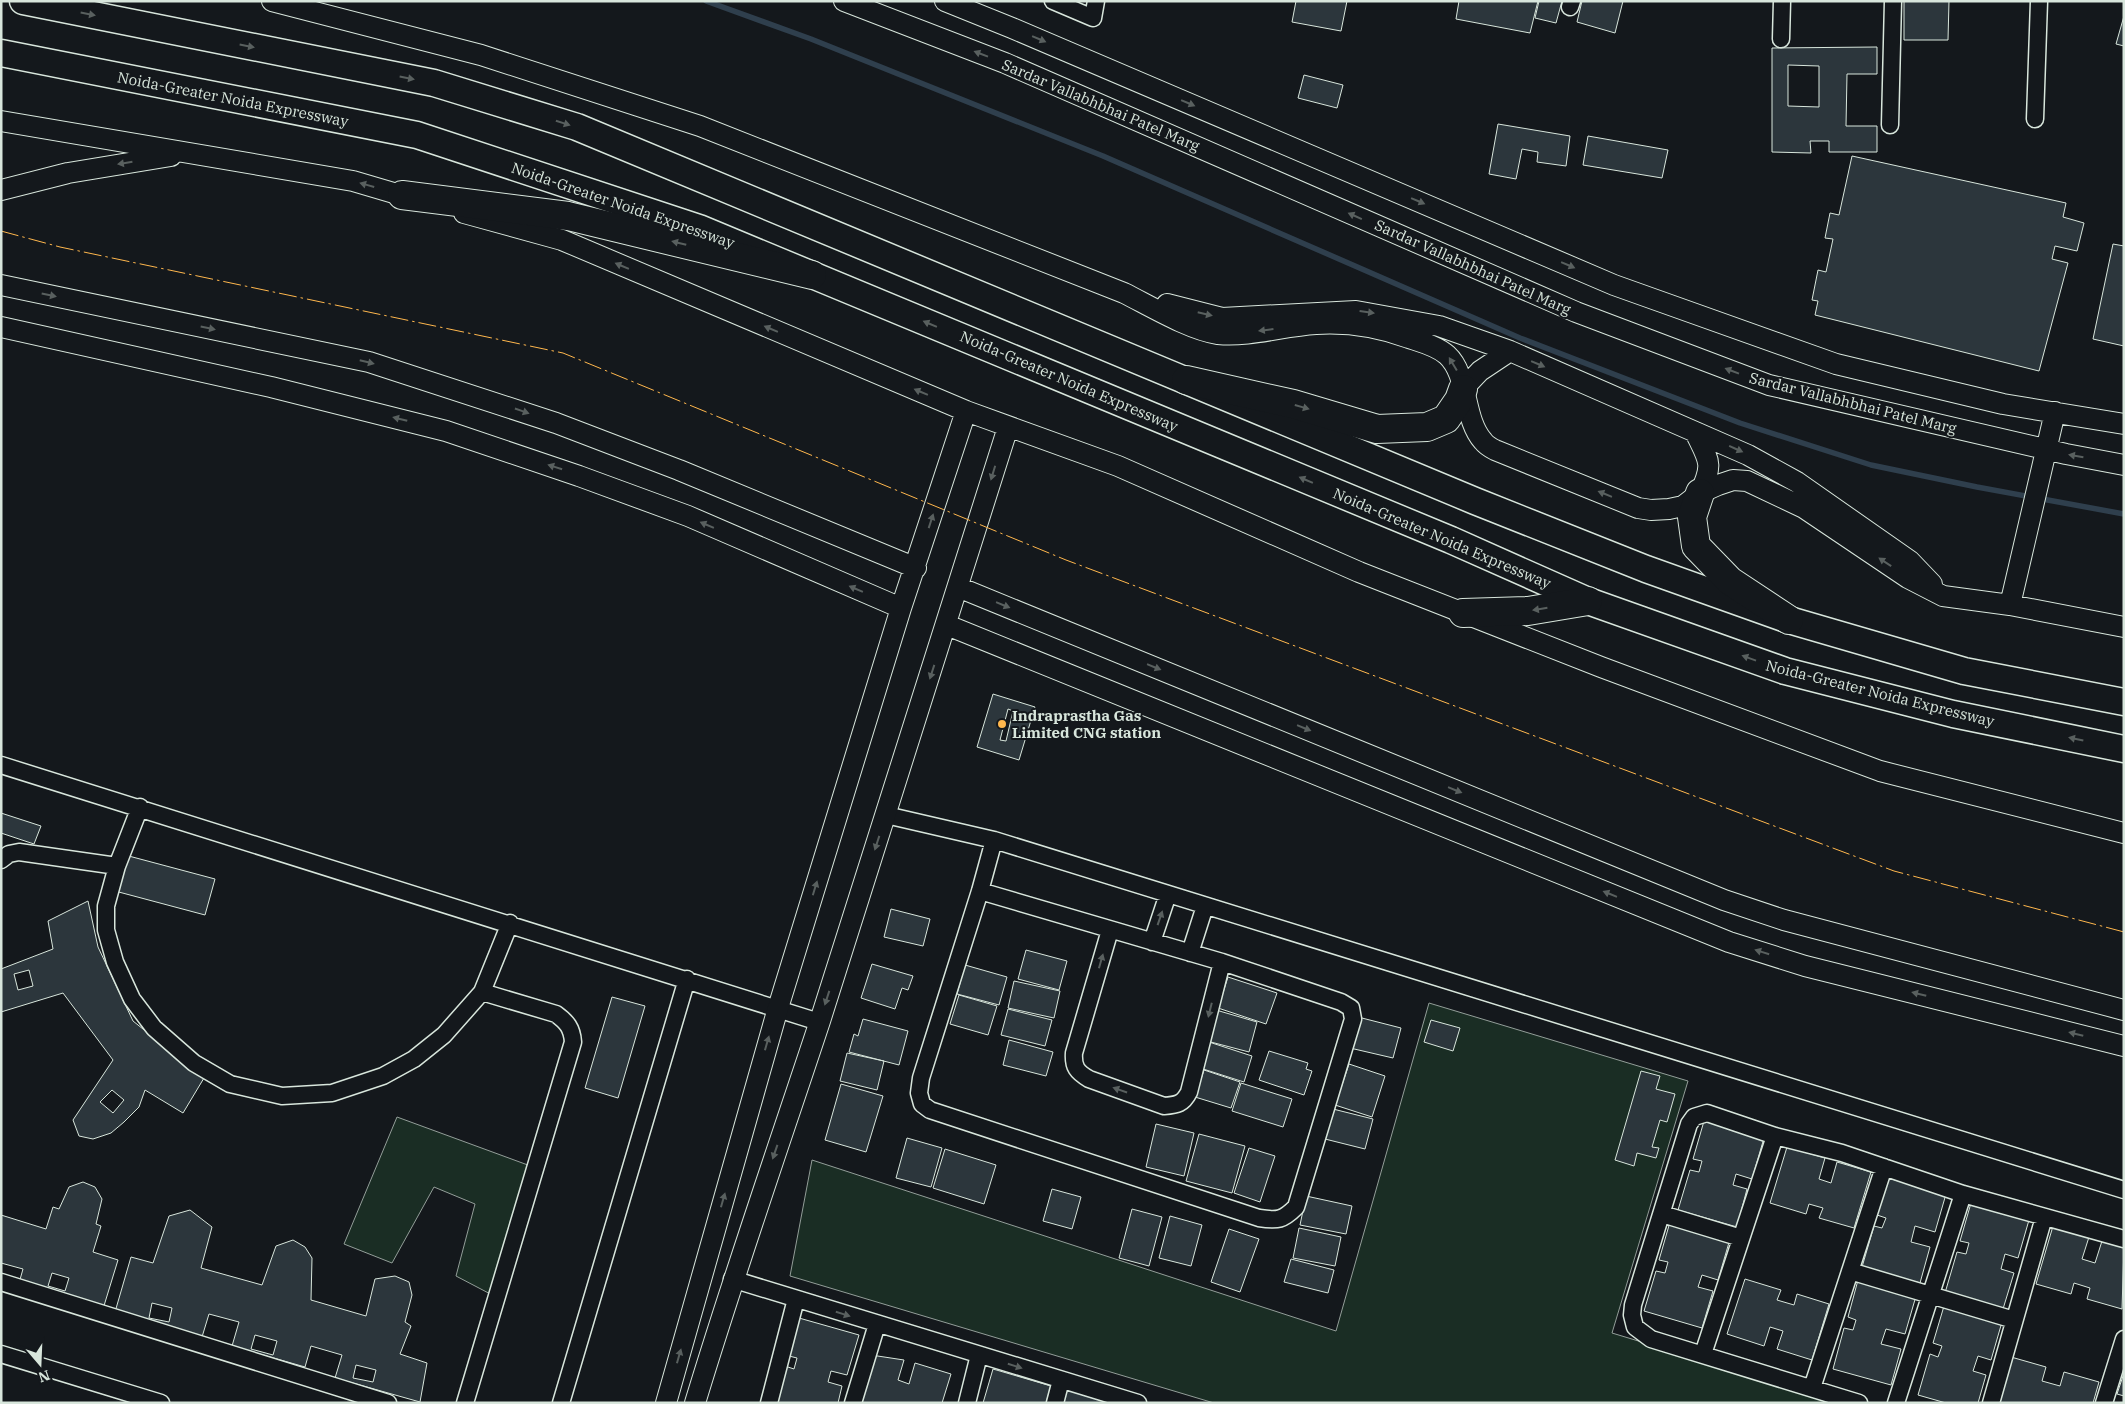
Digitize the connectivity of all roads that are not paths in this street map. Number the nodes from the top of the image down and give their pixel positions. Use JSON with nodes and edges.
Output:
{"nodes":[{"id":1,"x":23,"y":1,"type":"edge"},
{"id":2,"x":272,"y":1,"type":"edge"},
{"id":3,"x":844,"y":1,"type":"edge"},
{"id":4,"x":945,"y":1,"type":"edge"},
{"id":5,"x":1053,"y":1,"type":"edge"},
{"id":6,"x":1096,"y":1,"type":"edge"},
{"id":7,"x":1782,"y":1,"type":"edge"},
{"id":8,"x":1893,"y":1,"type":"edge"},
{"id":9,"x":2039,"y":1,"type":"edge"},
{"id":10,"x":1781,"y":38,"type":"dead end"},
{"id":11,"x":1,"y":53,"type":"edge"},
{"id":12,"x":2035,"y":119,"type":"dead end"},
{"id":13,"x":1,"y":121,"type":"edge"},
{"id":14,"x":1890,"y":125,"type":"dead end"},
{"id":15,"x":191,"y":153,"type":"junction"},
{"id":16,"x":1,"y":190,"type":"edge"},
{"id":17,"x":402,"y":195,"type":"junction"},
{"id":18,"x":812,"y":275,"type":"junction"},
{"id":19,"x":1,"y":286,"type":"edge"},
{"id":20,"x":1124,"y":293,"type":"junction"},
{"id":21,"x":1,"y":328,"type":"edge"},
{"id":22,"x":1510,"y":351,"type":"junction"},
{"id":23,"x":1186,"y":380,"type":"junction"},
{"id":24,"x":1463,"y":389,"type":"junction"},
{"id":25,"x":966,"y":411,"type":"junction"},
{"id":26,"x":2055,"y":412,"type":"junction"},
{"id":27,"x":2124,"y":424,"type":"edge"},
{"id":28,"x":1008,"y":426,"type":"junction"},
{"id":29,"x":1695,"y":432,"type":"junction"},
{"id":30,"x":2047,"y":450,"type":"junction"},
{"id":31,"x":2124,"y":465,"type":"edge"},
{"id":32,"x":1700,"y":493,"type":"junction"},
{"id":33,"x":916,"y":568,"type":"junction"},
{"id":34,"x":958,"y":587,"type":"junction"},
{"id":35,"x":1943,"y":596,"type":"junction"},
{"id":36,"x":1588,"y":601,"type":"junction"},
{"id":37,"x":2010,"y":605,"type":"junction"},
{"id":38,"x":901,"y":608,"type":"junction"},
{"id":39,"x":1463,"y":613,"type":"junction"},
{"id":40,"x":1788,"y":620,"type":"junction"},
{"id":41,"x":947,"y":625,"type":"junction"},
{"id":42,"x":2124,"y":628,"type":"edge"},
{"id":43,"x":2124,"y":702,"type":"edge"},
{"id":44,"x":2124,"y":749,"type":"edge"},
{"id":45,"x":1,"y":765,"type":"edge"},
{"id":46,"x":140,"y":807,"type":"junction"},
{"id":47,"x":886,"y":815,"type":"junction"},
{"id":48,"x":2124,"y":833,"type":"edge"},
{"id":49,"x":994,"y":840,"type":"junction"},
{"id":50,"x":1,"y":860,"type":"edge"},
{"id":51,"x":117,"y":866,"type":"junction"},
{"id":52,"x":980,"y":891,"type":"junction"},
{"id":53,"x":1168,"y":894,"type":"junction"},
{"id":54,"x":1205,"y":906,"type":"junction"},
{"id":55,"x":510,"y":923,"type":"junction"},
{"id":56,"x":1110,"y":930,"type":"junction"},
{"id":57,"x":1152,"y":942,"type":"junction"},
{"id":58,"x":1190,"y":953,"type":"junction"},
{"id":59,"x":1222,"y":962,"type":"junction"},
{"id":60,"x":687,"y":979,"type":"junction"},
{"id":61,"x":482,"y":992,"type":"junction"},
{"id":62,"x":778,"y":1008,"type":"junction"},
{"id":63,"x":2124,"y":1010,"type":"edge"},
{"id":64,"x":819,"y":1022,"type":"junction"},
{"id":65,"x":2124,"y":1046,"type":"edge"},
{"id":66,"x":1775,"y":1136,"type":"junction"},
{"id":67,"x":1884,"y":1167,"type":"junction"},
{"id":68,"x":2124,"y":1190,"type":"edge"},
{"id":69,"x":1963,"y":1194,"type":"junction"},
{"id":70,"x":1662,"y":1214,"type":"junction"},
{"id":71,"x":2044,"y":1216,"type":"junction"},
{"id":72,"x":1741,"y":1238,"type":"junction"},
{"id":73,"x":2124,"y":1239,"type":"edge"},
{"id":74,"x":1850,"y":1271,"type":"junction"},
{"id":75,"x":732,"y":1280,"type":"junction"},
{"id":76,"x":1,"y":1282,"type":"edge"},
{"id":77,"x":1930,"y":1297,"type":"junction"},
{"id":78,"x":796,"y":1299,"type":"junction"},
{"id":79,"x":2014,"y":1320,"type":"junction"},
{"id":80,"x":877,"y":1324,"type":"junction"},
{"id":81,"x":2122,"y":1349,"type":"edge"},
{"id":82,"x":1,"y":1354,"type":"edge"},
{"id":83,"x":1703,"y":1354,"type":"junction"},
{"id":84,"x":979,"y":1355,"type":"junction"},
{"id":85,"x":1061,"y":1380,"type":"junction"},
{"id":86,"x":1812,"y":1388,"type":"junction"},
{"id":87,"x":161,"y":1403,"type":"edge"},
{"id":88,"x":388,"y":1403,"type":"edge"},
{"id":89,"x":466,"y":1403,"type":"edge"},
{"id":90,"x":561,"y":1403,"type":"edge"},
{"id":91,"x":666,"y":1403,"type":"edge"},
{"id":92,"x":695,"y":1403,"type":"edge"},
{"id":93,"x":769,"y":1403,"type":"edge"},
{"id":94,"x":853,"y":1403,"type":"edge"},
{"id":95,"x":966,"y":1403,"type":"edge"},
{"id":96,"x":1055,"y":1403,"type":"edge"},
{"id":97,"x":1138,"y":1403,"type":"edge"},
{"id":98,"x":1859,"y":1403,"type":"edge"},
{"id":99,"x":1896,"y":1403,"type":"edge"},
{"id":100,"x":1991,"y":1403,"type":"edge"},
{"id":101,"x":2104,"y":1403,"type":"edge"}],
"edges":[{"from":1,"to":23,"type":"highway","one_way":true},
{"from":2,"to":20,"type":"street"},
{"from":30,"to":3,"type":"street","name":"Sardar Vallabhbhai Patel Marg","one_way":true},
{"from":4,"to":26,"type":"street","one_way":true},
{"from":5,"to":6,"type":"street"},
{"from":7,"to":10,"type":"street"},
{"from":8,"to":14,"type":"street"},
{"from":9,"to":12,"type":"street"},
{"from":11,"to":18,"type":"highway","name":"Noida-Greater Noida Expressway"},
{"from":13,"to":15,"type":"street"},
{"from":15,"to":16,"type":"street","one_way":true},
{"from":17,"to":15,"type":"street","one_way":true},
{"from":18,"to":17,"type":"highway","one_way":true},
{"from":25,"to":17,"type":"street","one_way":true},
{"from":36,"to":18,"type":"highway","name":"Noida-Greater Noida Expressway","one_way":true},
{"from":19,"to":33,"type":"street","one_way":true},
{"from":20,"to":22,"type":"street","one_way":true},
{"from":24,"to":20,"type":"street","one_way":true},
{"from":38,"to":21,"type":"street","one_way":true},
{"from":22,"to":24,"type":"street"},
{"from":22,"to":29,"type":"street","one_way":true},
{"from":23,"to":24,"type":"highway","one_way":true},
{"from":23,"to":40,"type":"highway"},
{"from":32,"to":24,"type":"street","one_way":true},
{"from":25,"to":28,"type":"street"},
{"from":33,"to":25,"type":"street","one_way":true},
{"from":26,"to":27,"type":"street"},
{"from":26,"to":30,"type":"street"},
{"from":28,"to":34,"type":"street","one_way":true},
{"from":28,"to":39,"type":"street"},
{"from":29,"to":32,"type":"street"},
{"from":29,"to":35,"type":"street","one_way":true},
{"from":31,"to":30,"type":"street","name":"Sardar Vallabhbhai Patel Marg","one_way":true},
{"from":30,"to":37,"type":"street"},
{"from":35,"to":32,"type":"street","one_way":true},
{"from":32,"to":40,"type":"highway"},
{"from":33,"to":38,"type":"street"},
{"from":34,"to":41,"type":"street"},
{"from":34,"to":63,"type":"street","one_way":true},
{"from":35,"to":37,"type":"street"},
{"from":36,"to":39,"type":"highway","one_way":true},
{"from":44,"to":36,"type":"highway","name":"Noida-Greater Noida Expressway","one_way":true},
{"from":37,"to":42,"type":"street"},
{"from":62,"to":38,"type":"street","one_way":true},
{"from":39,"to":48,"type":"street"},
{"from":40,"to":43,"type":"highway"},
{"from":41,"to":47,"type":"street","one_way":true},
{"from":65,"to":41,"type":"street","one_way":true},
{"from":45,"to":46,"type":"street"},
{"from":46,"to":51,"type":"street"},
{"from":46,"to":55,"type":"street"},
{"from":47,"to":49,"type":"street"},
{"from":47,"to":64,"type":"street","one_way":true},
{"from":49,"to":52,"type":"street"},
{"from":49,"to":53,"type":"street"},
{"from":50,"to":51,"type":"street"},
{"from":51,"to":61,"type":"street"},
{"from":52,"to":56,"type":"street"},
{"from":52,"to":59,"type":"street"},
{"from":53,"to":54,"type":"street"},
{"from":57,"to":53,"type":"street","one_way":true},
{"from":54,"to":58,"type":"street"},
{"from":54,"to":68,"type":"street"},
{"from":55,"to":60,"type":"street"},
{"from":55,"to":61,"type":"street"},
{"from":56,"to":57,"type":"street"},
{"from":59,"to":56,"type":"street","one_way":true},
{"from":57,"to":58,"type":"street"},
{"from":58,"to":59,"type":"street"},
{"from":60,"to":62,"type":"street"},
{"from":60,"to":90,"type":"street"},
{"from":61,"to":89,"type":"street"},
{"from":62,"to":64,"type":"street"},
{"from":91,"to":62,"type":"street","one_way":true},
{"from":64,"to":75,"type":"street","one_way":true},
{"from":66,"to":67,"type":"street"},
{"from":66,"to":70,"type":"street"},
{"from":66,"to":72,"type":"street"},
{"from":67,"to":69,"type":"street"},
{"from":67,"to":74,"type":"street"},
{"from":69,"to":71,"type":"street"},
{"from":69,"to":77,"type":"street"},
{"from":70,"to":72,"type":"street"},
{"from":70,"to":83,"type":"street"},
{"from":71,"to":73,"type":"street"},
{"from":71,"to":79,"type":"street"},
{"from":72,"to":83,"type":"street"},
{"from":74,"to":77,"type":"street"},
{"from":74,"to":86,"type":"street"},
{"from":75,"to":78,"type":"street"},
{"from":75,"to":92,"type":"street"},
{"from":76,"to":88,"type":"street"},
{"from":77,"to":79,"type":"street"},
{"from":77,"to":99,"type":"street"},
{"from":78,"to":80,"type":"street","one_way":true},
{"from":78,"to":93,"type":"street"},
{"from":79,"to":100,"type":"street"},
{"from":80,"to":84,"type":"street"},
{"from":80,"to":94,"type":"street"},
{"from":81,"to":101,"type":"street"},
{"from":82,"to":87,"type":"street"},
{"from":83,"to":86,"type":"street"},
{"from":84,"to":85,"type":"street","one_way":true},
{"from":84,"to":95,"type":"street"},
{"from":85,"to":96,"type":"street"},
{"from":85,"to":97,"type":"street"},
{"from":86,"to":98,"type":"street"}]}
